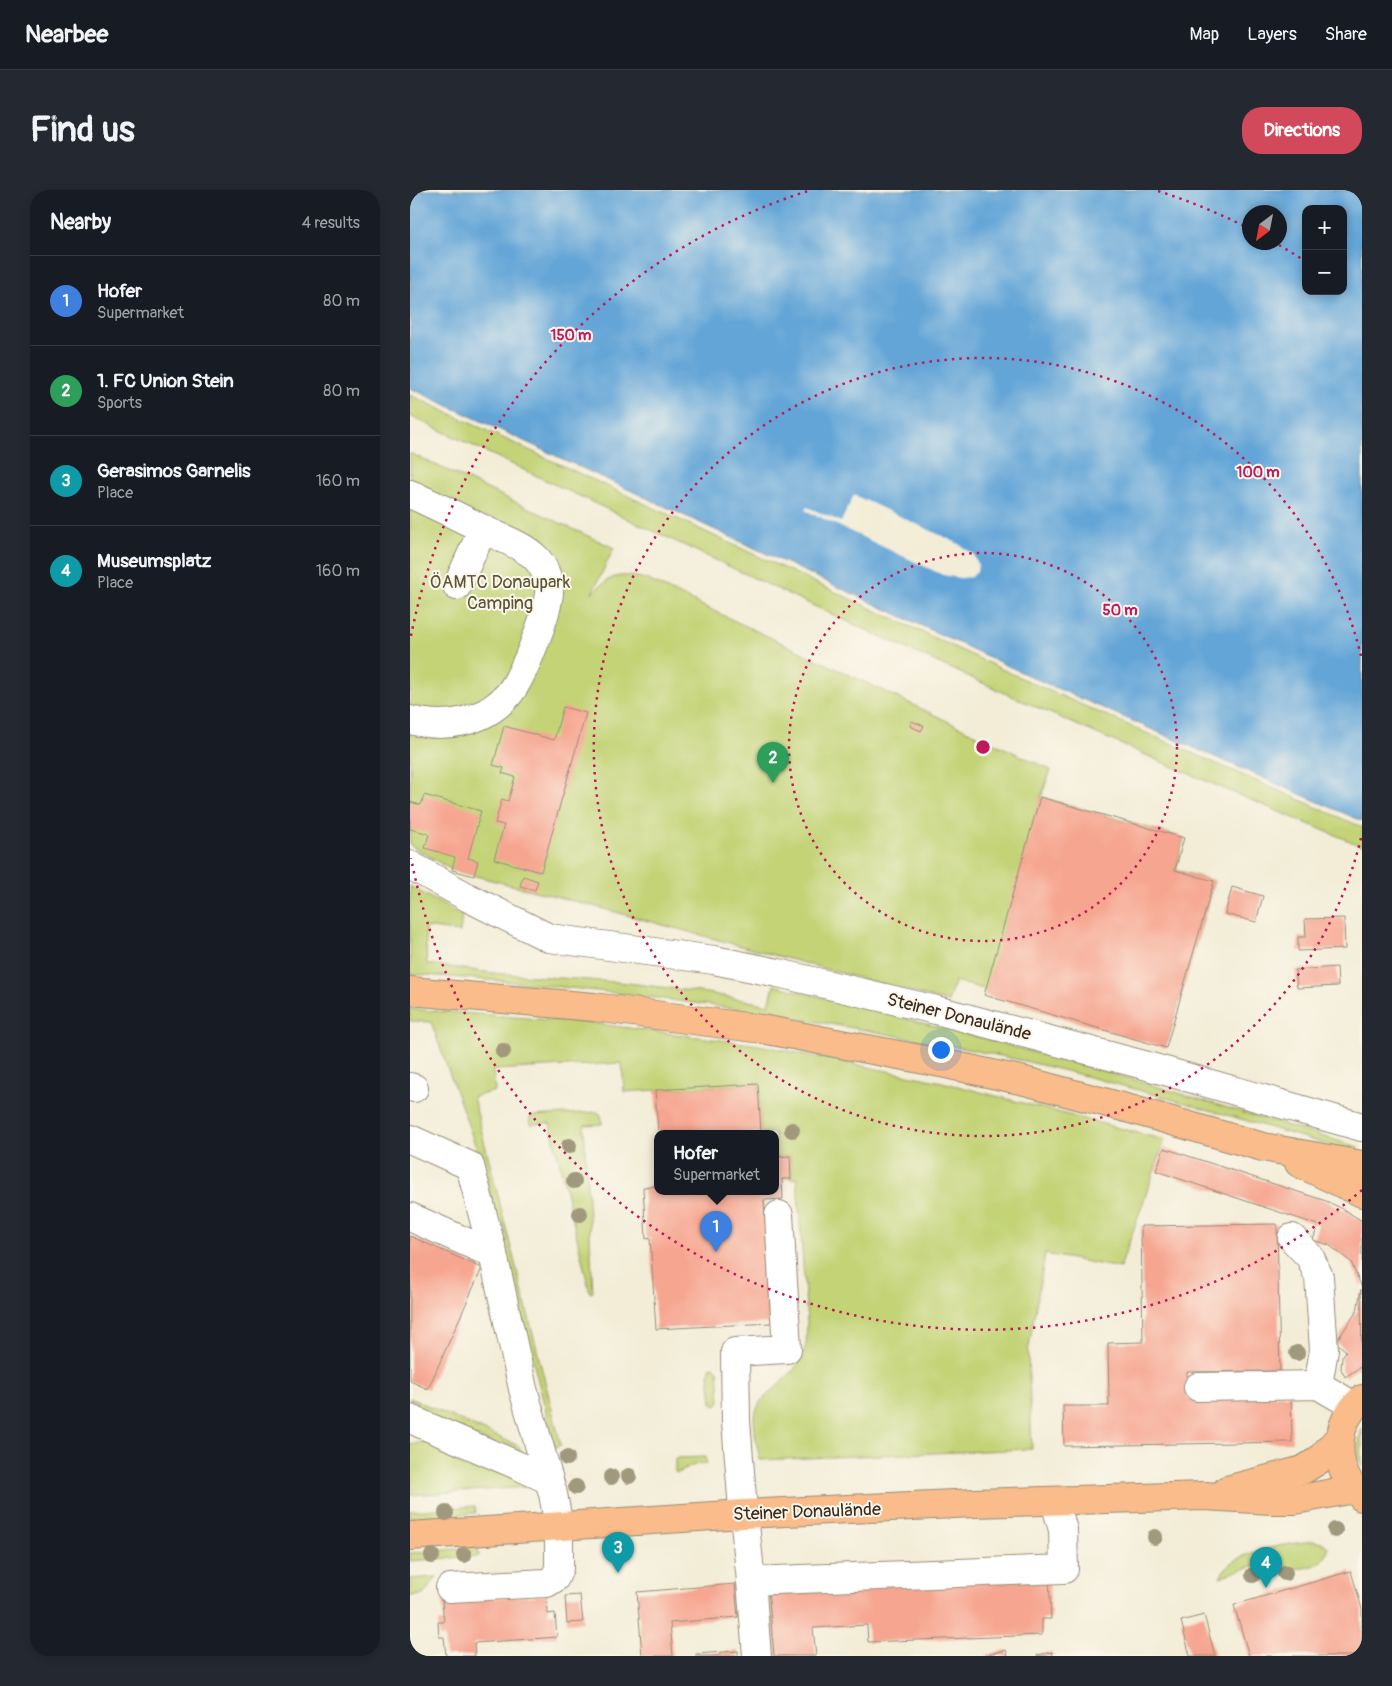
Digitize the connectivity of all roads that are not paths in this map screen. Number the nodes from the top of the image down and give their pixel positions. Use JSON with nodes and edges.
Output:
{"nodes":[{"id":1,"x":410,"y":494,"type":"edge"},
{"id":2,"x":483,"y":529,"type":"junction"},
{"id":3,"x":457,"y":586,"type":"dead end"},
{"id":4,"x":410,"y":720,"type":"edge"},
{"id":5,"x":410,"y":864,"type":"edge"},
{"id":6,"x":410,"y":991,"type":"edge"},
{"id":7,"x":1362,"y":1127,"type":"edge"},
{"id":8,"x":410,"y":1139,"type":"edge"},
{"id":9,"x":1264,"y":1147,"type":"junction"},
{"id":10,"x":1362,"y":1165,"type":"edge"},
{"id":11,"x":1362,"y":1193,"type":"edge"},
{"id":12,"x":779,"y":1215,"type":"dead end"},
{"id":13,"x":410,"y":1217,"type":"edge"},
{"id":14,"x":1292,"y":1238,"type":"dead end"},
{"id":15,"x":493,"y":1254,"type":"junction"},
{"id":16,"x":1318,"y":1385,"type":"junction"},
{"id":17,"x":1198,"y":1387,"type":"dead end"},
{"id":18,"x":1358,"y":1402,"type":"edge"},
{"id":19,"x":410,"y":1419,"type":"edge"},
{"id":20,"x":1340,"y":1438,"type":"junction"},
{"id":21,"x":549,"y":1480,"type":"junction"},
{"id":22,"x":1358,"y":1493,"type":"edge"},
{"id":23,"x":1204,"y":1496,"type":"junction"},
{"id":24,"x":1055,"y":1502,"type":"junction"},
{"id":25,"x":743,"y":1514,"type":"junction"},
{"id":26,"x":560,"y":1526,"type":"junction"},
{"id":27,"x":410,"y":1536,"type":"edge"},
{"id":28,"x":751,"y":1581,"type":"junction"},
{"id":29,"x":450,"y":1588,"type":"dead end"},
{"id":30,"x":757,"y":1656,"type":"edge"}],
"edges":[{"from":1,"to":2,"type":"street"},
{"from":2,"to":3,"type":"street"},
{"from":2,"to":4,"type":"street"},
{"from":5,"to":7,"type":"street","name":"Steiner Donaulände"},
{"from":6,"to":9,"type":"main road"},
{"from":8,"to":15,"type":"street"},
{"from":9,"to":10,"type":"main road"},
{"from":9,"to":11,"type":"main road"},
{"from":12,"to":25,"type":"street"},
{"from":13,"to":15,"type":"street"},
{"from":14,"to":16,"type":"street"},
{"from":15,"to":21,"type":"street"},
{"from":16,"to":17,"type":"street"},
{"from":16,"to":18,"type":"street"},
{"from":18,"to":20,"type":"main road"},
{"from":19,"to":21,"type":"street"},
{"from":20,"to":22,"type":"main road"},
{"from":20,"to":23,"type":"main road","name":"Steiner Donaulände"},
{"from":21,"to":26,"type":"street"},
{"from":22,"to":23,"type":"main road","name":"Steiner Donaulände"},
{"from":23,"to":24,"type":"main road","name":"Steiner Donaulände"},
{"from":24,"to":25,"type":"main road","name":"Steiner Donaulände"},
{"from":24,"to":28,"type":"street"},
{"from":25,"to":26,"type":"main road","name":"Steiner Donaulände"},
{"from":25,"to":28,"type":"street"},
{"from":26,"to":27,"type":"main road","name":"Steiner Donaulände"},
{"from":26,"to":29,"type":"street"},
{"from":28,"to":30,"type":"street"}]}
